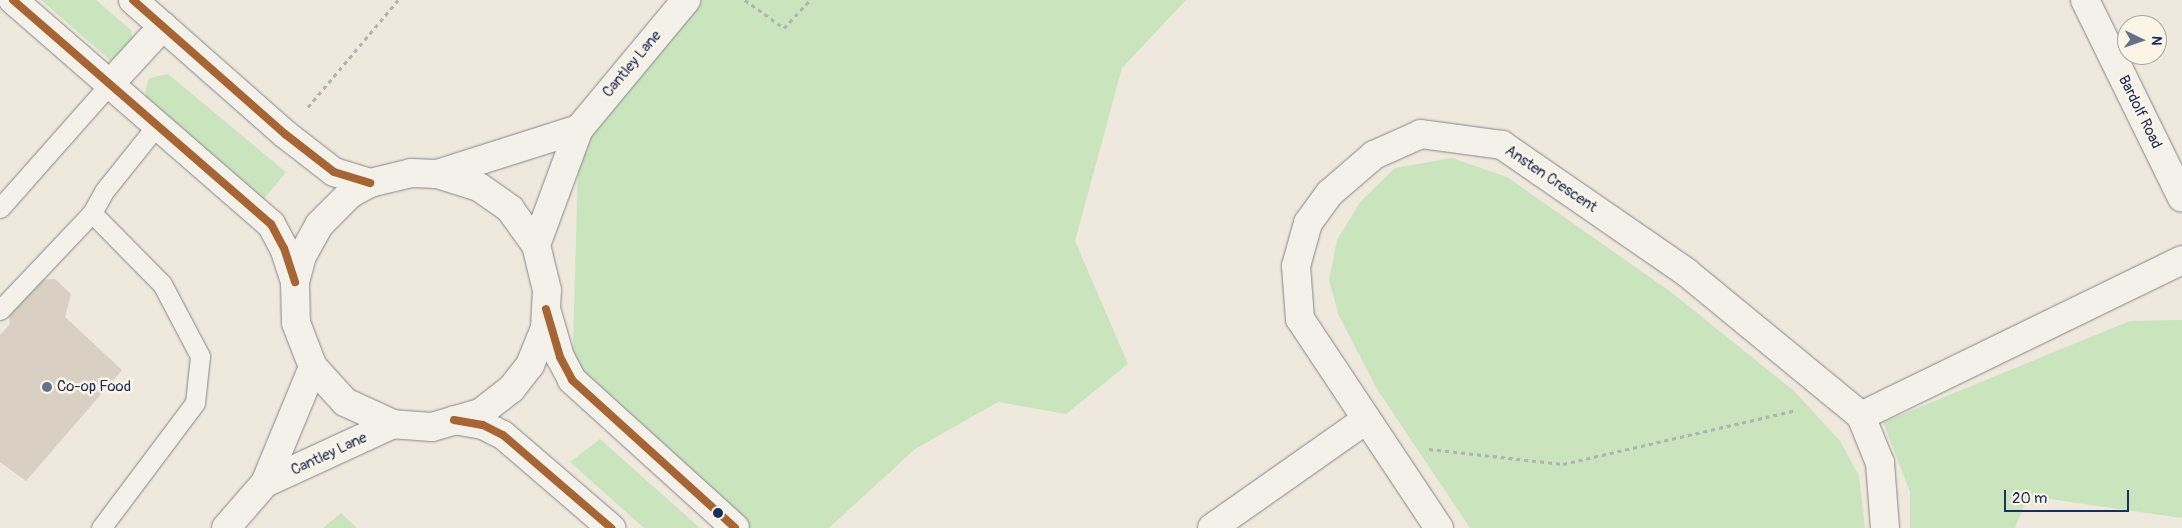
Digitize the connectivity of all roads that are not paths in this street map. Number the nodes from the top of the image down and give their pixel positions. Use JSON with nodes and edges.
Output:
{"nodes":[{"id":1,"x":13,"y":0,"type":"edge"},
{"id":2,"x":133,"y":0,"type":"edge"},
{"id":3,"x":686,"y":0,"type":"edge"},
{"id":4,"x":2085,"y":0,"type":"edge"},
{"id":5,"x":163,"y":26,"type":"junction"},
{"id":6,"x":109,"y":85,"type":"junction"},
{"id":7,"x":157,"y":125,"type":"junction"},
{"id":8,"x":579,"y":129,"type":"junction"},
{"id":9,"x":437,"y":174,"type":"junction"},
{"id":10,"x":370,"y":184,"type":"junction"},
{"id":11,"x":2182,"y":198,"type":"edge"},
{"id":12,"x":0,"y":208,"type":"edge"},
{"id":13,"x":92,"y":213,"type":"junction"},
{"id":14,"x":536,"y":245,"type":"junction"},
{"id":15,"x":2182,"y":260,"type":"edge"},
{"id":16,"x":296,"y":282,"type":"junction"},
{"id":17,"x":546,"y":309,"type":"junction"},
{"id":18,"x":0,"y":310,"type":"edge"},
{"id":19,"x":313,"y":367,"type":"junction"},
{"id":20,"x":1861,"y":416,"type":"junction"},
{"id":21,"x":1366,"y":419,"type":"junction"},
{"id":22,"x":454,"y":420,"type":"junction"},
{"id":23,"x":393,"y":424,"type":"junction"},
{"id":24,"x":265,"y":483,"type":"junction"},
{"id":25,"x":101,"y":528,"type":"edge"},
{"id":26,"x":226,"y":528,"type":"edge"},
{"id":27,"x":611,"y":528,"type":"edge"},
{"id":28,"x":735,"y":528,"type":"edge"},
{"id":29,"x":1212,"y":528,"type":"edge"},
{"id":30,"x":1439,"y":528,"type":"edge"},
{"id":31,"x":1885,"y":528,"type":"edge"}],
"edges":[{"from":1,"to":6,"type":"street"},
{"from":2,"to":5,"type":"street"},
{"from":3,"to":8,"type":"street","name":"Cantley Lane"},
{"from":4,"to":11,"type":"street","name":"Bardolf Road"},
{"from":5,"to":6,"type":"street"},
{"from":5,"to":10,"type":"street"},
{"from":6,"to":7,"type":"street"},
{"from":6,"to":12,"type":"lane"},
{"from":7,"to":13,"type":"lane"},
{"from":7,"to":16,"type":"street"},
{"from":8,"to":9,"type":"street"},
{"from":8,"to":14,"type":"street","name":"Cantley Lane"},
{"from":9,"to":10,"type":"street"},
{"from":9,"to":14,"type":"street"},
{"from":10,"to":16,"type":"street"},
{"from":13,"to":18,"type":"lane"},
{"from":13,"to":25,"type":"lane"},
{"from":14,"to":17,"type":"street"},
{"from":15,"to":20,"type":"street"},
{"from":16,"to":19,"type":"street"},
{"from":17,"to":22,"type":"street"},
{"from":17,"to":28,"type":"street"},
{"from":19,"to":23,"type":"street"},
{"from":19,"to":24,"type":"street","name":"Cantley Lane"},
{"from":20,"to":21,"type":"street","name":"Ansten Crescent"},
{"from":20,"to":31,"type":"street"},
{"from":21,"to":29,"type":"street"},
{"from":21,"to":30,"type":"street","name":"Ansten Crescent"},
{"from":22,"to":23,"type":"street"},
{"from":22,"to":27,"type":"street"},
{"from":23,"to":24,"type":"street","name":"Cantley Lane"},
{"from":24,"to":26,"type":"street","name":"Cantley Lane"}]}
